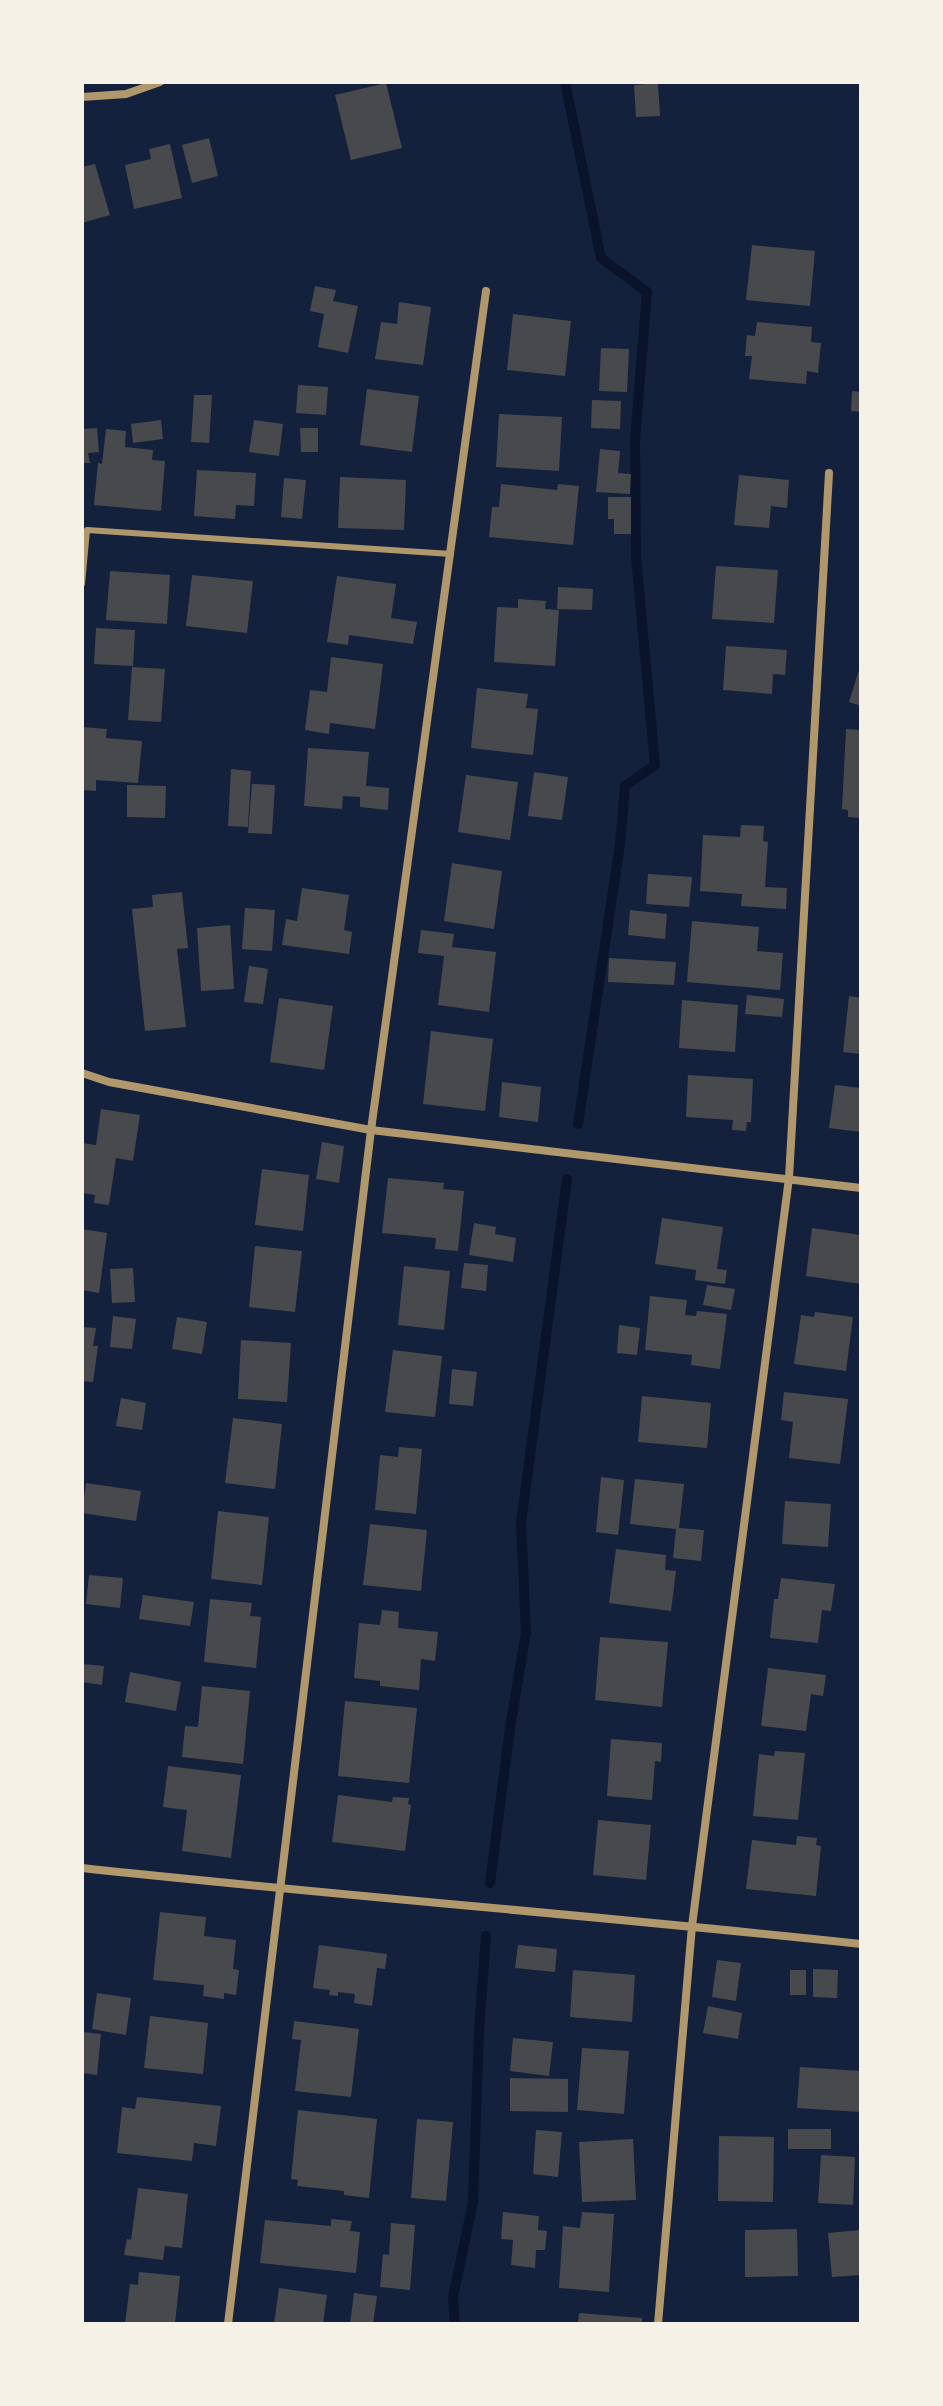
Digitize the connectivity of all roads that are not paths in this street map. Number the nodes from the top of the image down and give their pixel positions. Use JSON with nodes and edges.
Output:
{"nodes":[{"id":1,"x":160,"y":82,"type":"edge"},
{"id":2,"x":82,"y":97,"type":"edge"},
{"id":3,"x":486,"y":291,"type":"dead end"},
{"id":4,"x":829,"y":473,"type":"dead end"},
{"id":5,"x":451,"y":554,"type":"junction"},
{"id":6,"x":82,"y":584,"type":"edge"},
{"id":7,"x":82,"y":1073,"type":"edge"},
{"id":8,"x":371,"y":1130,"type":"junction"},
{"id":9,"x":789,"y":1178,"type":"junction"},
{"id":10,"x":861,"y":1188,"type":"edge"},
{"id":11,"x":82,"y":1868,"type":"edge"},
{"id":12,"x":280,"y":1890,"type":"junction"},
{"id":13,"x":692,"y":1926,"type":"junction"},
{"id":14,"x":861,"y":1944,"type":"edge"},
{"id":15,"x":228,"y":2324,"type":"edge"},
{"id":16,"x":658,"y":2324,"type":"edge"}],
"edges":[{"from":1,"to":2,"type":"street"},
{"from":3,"to":5,"type":"street"},
{"from":4,"to":9,"type":"street"},
{"from":5,"to":6,"type":"lane"},
{"from":5,"to":8,"type":"street"},
{"from":7,"to":8,"type":"street"},
{"from":8,"to":9,"type":"street"},
{"from":8,"to":12,"type":"street"},
{"from":9,"to":10,"type":"street"},
{"from":9,"to":13,"type":"street"},
{"from":11,"to":12,"type":"street"},
{"from":12,"to":13,"type":"street"},
{"from":12,"to":15,"type":"street"},
{"from":13,"to":14,"type":"street"},
{"from":13,"to":16,"type":"street"}]}
